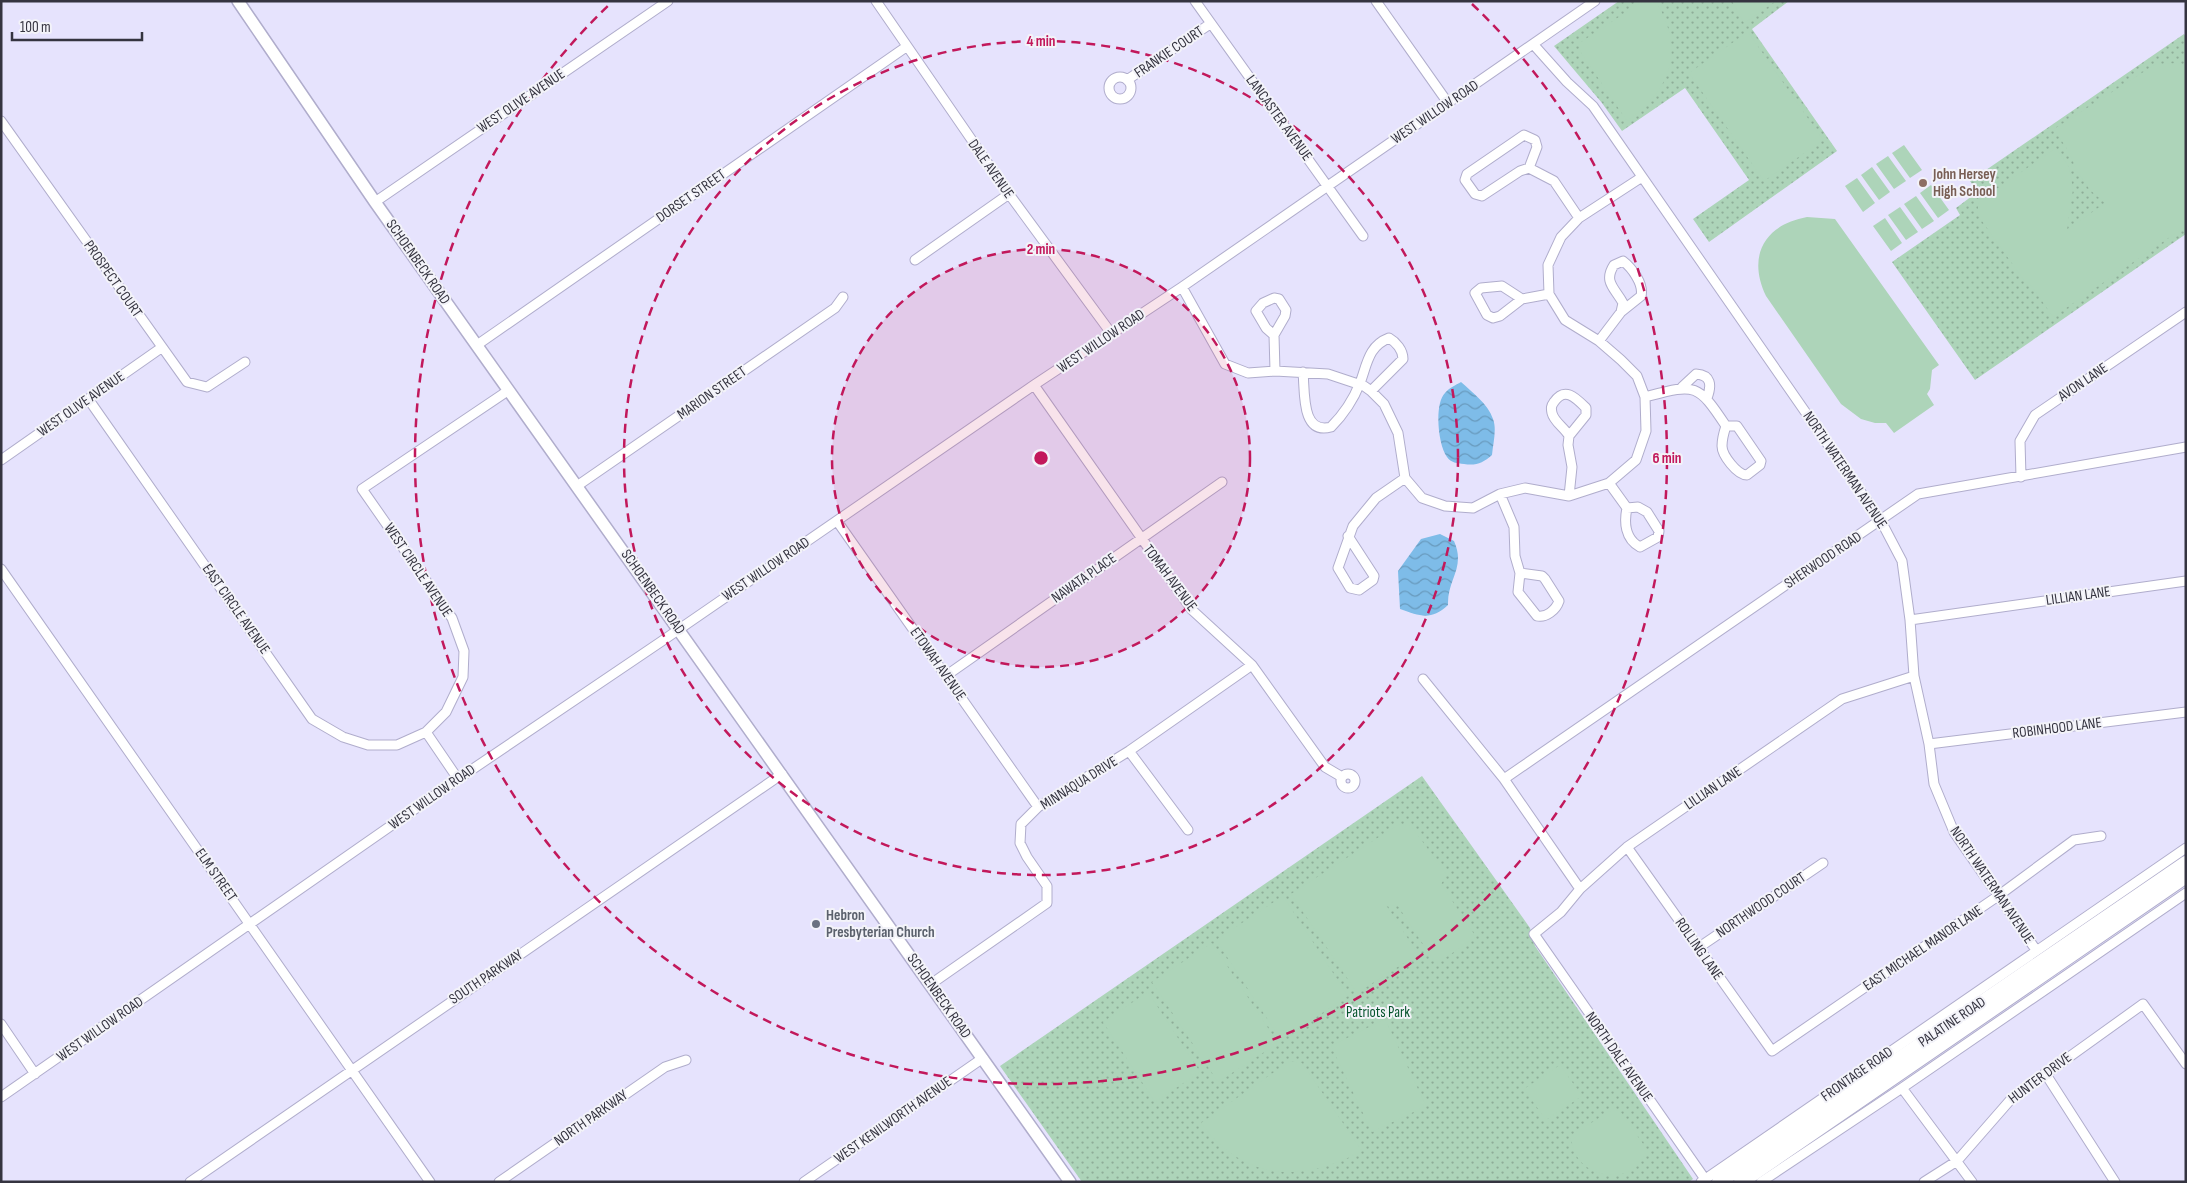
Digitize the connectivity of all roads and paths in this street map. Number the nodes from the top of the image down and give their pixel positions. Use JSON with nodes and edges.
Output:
{"nodes":[{"id":1,"x":238,"y":1,"type":"edge"},
{"id":2,"x":668,"y":1,"type":"edge"},
{"id":3,"x":876,"y":1,"type":"edge"},
{"id":4,"x":1195,"y":1,"type":"edge"},
{"id":5,"x":1376,"y":1,"type":"edge"},
{"id":6,"x":1595,"y":1,"type":"edge"},
{"id":7,"x":1210,"y":24,"type":"junction"},
{"id":8,"x":1533,"y":44,"type":"junction"},
{"id":9,"x":906,"y":47,"type":"junction"},
{"id":10,"x":1127,"y":80,"type":"dead end"},
{"id":11,"x":1448,"y":103,"type":"junction"},
{"id":12,"x":1,"y":121,"type":"edge"},
{"id":13,"x":1529,"y":168,"type":"junction"},
{"id":14,"x":1642,"y":177,"type":"junction"},
{"id":15,"x":1327,"y":185,"type":"junction"},
{"id":16,"x":1009,"y":194,"type":"junction"},
{"id":17,"x":375,"y":202,"type":"junction"},
{"id":18,"x":1579,"y":218,"type":"junction"},
{"id":19,"x":1362,"y":236,"type":"dead end"},
{"id":20,"x":915,"y":260,"type":"dead end"},
{"id":21,"x":1182,"y":286,"type":"junction"},
{"id":22,"x":1549,"y":294,"type":"junction"},
{"id":23,"x":843,"y":297,"type":"dead end"},
{"id":24,"x":1522,"y":299,"type":"junction"},
{"id":25,"x":1621,"y":312,"type":"junction"},
{"id":26,"x":2186,"y":312,"type":"edge"},
{"id":27,"x":1111,"y":334,"type":"junction"},
{"id":28,"x":1274,"y":335,"type":"dead end"},
{"id":29,"x":1599,"y":341,"type":"junction"},
{"id":30,"x":477,"y":345,"type":"junction"},
{"id":31,"x":161,"y":348,"type":"junction"},
{"id":32,"x":245,"y":362,"type":"dead end"},
{"id":33,"x":1275,"y":370,"type":"junction"},
{"id":34,"x":1303,"y":372,"type":"junction"},
{"id":35,"x":1360,"y":384,"type":"junction"},
{"id":36,"x":1034,"y":385,"type":"junction"},
{"id":37,"x":1682,"y":387,"type":"junction"},
{"id":38,"x":509,"y":390,"type":"junction"},
{"id":39,"x":1371,"y":391,"type":"junction"},
{"id":40,"x":1645,"y":397,"type":"junction"},
{"id":41,"x":1707,"y":398,"type":"junction"},
{"id":42,"x":89,"y":400,"type":"junction"},
{"id":43,"x":1726,"y":426,"type":"junction"},
{"id":44,"x":1569,"y":436,"type":"junction"},
{"id":45,"x":2186,"y":447,"type":"edge"},
{"id":46,"x":1,"y":460,"type":"edge"},
{"id":47,"x":2021,"y":477,"type":"junction"},
{"id":48,"x":1405,"y":478,"type":"junction"},
{"id":49,"x":1222,"y":482,"type":"dead end"},
{"id":50,"x":1609,"y":483,"type":"junction"},
{"id":51,"x":577,"y":486,"type":"junction"},
{"id":52,"x":1500,"y":494,"type":"junction"},
{"id":53,"x":1569,"y":496,"type":"junction"},
{"id":54,"x":1627,"y":508,"type":"junction"},
{"id":55,"x":837,"y":521,"type":"junction"},
{"id":56,"x":1881,"y":521,"type":"junction"},
{"id":57,"x":1348,"y":536,"type":"junction"},
{"id":58,"x":1141,"y":538,"type":"junction"},
{"id":59,"x":1,"y":569,"type":"edge"},
{"id":60,"x":1520,"y":573,"type":"junction"},
{"id":61,"x":2186,"y":581,"type":"edge"},
{"id":62,"x":1910,"y":620,"type":"junction"},
{"id":63,"x":679,"y":630,"type":"junction"},
{"id":64,"x":1252,"y":665,"type":"junction"},
{"id":65,"x":947,"y":675,"type":"junction"},
{"id":66,"x":1914,"y":676,"type":"junction"},
{"id":67,"x":1423,"y":679,"type":"dead end"},
{"id":68,"x":2186,"y":712,"type":"edge"},
{"id":69,"x":426,"y":732,"type":"junction"},
{"id":70,"x":1929,"y":744,"type":"junction"},
{"id":71,"x":1129,"y":751,"type":"junction"},
{"id":72,"x":782,"y":774,"type":"junction"},
{"id":73,"x":1342,"y":777,"type":"dead end"},
{"id":74,"x":458,"y":779,"type":"junction"},
{"id":75,"x":1504,"y":780,"type":"junction"},
{"id":76,"x":1038,"y":807,"type":"junction"},
{"id":77,"x":1188,"y":830,"type":"dead end"},
{"id":78,"x":2101,"y":836,"type":"dead end"},
{"id":79,"x":1627,"y":847,"type":"junction"},
{"id":80,"x":2186,"y":848,"type":"edge"},
{"id":81,"x":1823,"y":863,"type":"dead end"},
{"id":82,"x":2186,"y":863,"type":"edge"},
{"id":83,"x":2186,"y":876,"type":"edge"},
{"id":84,"x":1580,"y":889,"type":"junction"},
{"id":85,"x":2186,"y":893,"type":"edge"},
{"id":86,"x":1998,"y":896,"type":"junction"},
{"id":87,"x":250,"y":925,"type":"junction"},
{"id":88,"x":1534,"y":934,"type":"joint"},
{"id":89,"x":1698,"y":948,"type":"junction"},
{"id":90,"x":2036,"y":950,"type":"junction"},
{"id":91,"x":931,"y":984,"type":"junction"},
{"id":92,"x":1,"y":1024,"type":"edge"},
{"id":93,"x":1772,"y":1051,"type":"joint"},
{"id":94,"x":983,"y":1058,"type":"junction"},
{"id":95,"x":686,"y":1060,"type":"dead end"},
{"id":96,"x":2186,"y":1064,"type":"edge"},
{"id":97,"x":350,"y":1070,"type":"junction"},
{"id":98,"x":2045,"y":1072,"type":"junction"},
{"id":99,"x":35,"y":1074,"type":"junction"},
{"id":100,"x":1902,"y":1088,"type":"junction"},
{"id":101,"x":1,"y":1097,"type":"edge"},
{"id":102,"x":1765,"y":1150,"type":"junction"},
{"id":103,"x":1957,"y":1161,"type":"junction"},
{"id":104,"x":1707,"y":1181,"type":"edge"},
{"id":105,"x":190,"y":1182,"type":"edge"},
{"id":106,"x":430,"y":1182,"type":"edge"},
{"id":107,"x":499,"y":1182,"type":"edge"},
{"id":108,"x":804,"y":1182,"type":"edge"},
{"id":109,"x":1070,"y":1182,"type":"edge"},
{"id":110,"x":1719,"y":1182,"type":"edge"},
{"id":111,"x":1741,"y":1182,"type":"edge"},
{"id":112,"x":1761,"y":1182,"type":"edge"},
{"id":113,"x":1924,"y":1182,"type":"edge"},
{"id":114,"x":1972,"y":1182,"type":"edge"},
{"id":115,"x":2115,"y":1182,"type":"edge"}],
"edges":[{"from":1,"to":17,"type":"main road","name":"SCHOENBECK ROAD"},
{"from":2,"to":17,"type":"street","name":"WEST OLIVE AVENUE"},
{"from":3,"to":9,"type":"street","name":"DALE AVENUE"},
{"from":4,"to":7,"type":"street","name":"LANCASTER AVENUE"},
{"from":5,"to":11,"type":"street"},
{"from":6,"to":8,"type":"street","name":"WEST WILLOW ROAD"},
{"from":7,"to":10,"type":"street","name":"FRANKIE COURT"},
{"from":7,"to":15,"type":"street","name":"LANCASTER AVENUE"},
{"from":8,"to":11,"type":"street","name":"WEST WILLOW ROAD"},
{"from":8,"to":14,"type":"street","name":"NORTH WATERMAN AVENUE"},
{"from":9,"to":16,"type":"street","name":"DALE AVENUE"},
{"from":9,"to":30,"type":"street","name":"DORSET STREET"},
{"from":11,"to":15,"type":"street","name":"WEST WILLOW ROAD"},
{"from":12,"to":31,"type":"street","name":"PROSPECT COURT"},
{"from":13,"to":13,"type":"street"},
{"from":13,"to":18,"type":"street"},
{"from":14,"to":18,"type":"street"},
{"from":14,"to":56,"type":"street","name":"NORTH WATERMAN AVENUE"},
{"from":15,"to":19,"type":"street","name":"LANCASTER AVENUE"},
{"from":15,"to":21,"type":"street","name":"WEST WILLOW ROAD"},
{"from":16,"to":20,"type":"street"},
{"from":16,"to":27,"type":"street","name":"DALE AVENUE"},
{"from":17,"to":30,"type":"main road","name":"SCHOENBECK ROAD"},
{"from":18,"to":22,"type":"street"},
{"from":21,"to":27,"type":"street","name":"WEST WILLOW ROAD"},
{"from":21,"to":33,"type":"street"},
{"from":22,"to":24,"type":"street"},
{"from":22,"to":29,"type":"street"},
{"from":23,"to":51,"type":"street","name":"MARION STREET"},
{"from":24,"to":24,"type":"street"},
{"from":25,"to":25,"type":"street"},
{"from":25,"to":29,"type":"street"},
{"from":26,"to":47,"type":"street","name":"AVON LANE"},
{"from":27,"to":36,"type":"street","name":"WEST WILLOW ROAD"},
{"from":28,"to":33,"type":"street"},
{"from":29,"to":40,"type":"street"},
{"from":30,"to":38,"type":"main road","name":"SCHOENBECK ROAD"},
{"from":31,"to":32,"type":"street","name":"PROSPECT COURT"},
{"from":31,"to":42,"type":"street","name":"WEST OLIVE AVENUE"},
{"from":33,"to":34,"type":"street"},
{"from":34,"to":35,"type":"street"},
{"from":34,"to":35,"type":"street"},
{"from":35,"to":39,"type":"street"},
{"from":35,"to":39,"type":"street"},
{"from":36,"to":55,"type":"street","name":"WEST WILLOW ROAD"},
{"from":36,"to":58,"type":"street","name":"TOMAH AVENUE"},
{"from":37,"to":40,"type":"street"},
{"from":37,"to":41,"type":"street"},
{"from":37,"to":41,"type":"street"},
{"from":38,"to":51,"type":"main road","name":"SCHOENBECK ROAD"},
{"from":38,"to":69,"type":"street","name":"WEST CIRCLE AVENUE"},
{"from":39,"to":48,"type":"street"},
{"from":40,"to":50,"type":"street"},
{"from":41,"to":43,"type":"street"},
{"from":42,"to":46,"type":"street","name":"WEST OLIVE AVENUE"},
{"from":42,"to":69,"type":"street","name":"EAST CIRCLE AVENUE"},
{"from":43,"to":43,"type":"street"},
{"from":44,"to":44,"type":"street"},
{"from":44,"to":53,"type":"street"},
{"from":45,"to":47,"type":"street","name":"SHERWOOD ROAD"},
{"from":47,"to":56,"type":"street","name":"SHERWOOD ROAD"},
{"from":48,"to":52,"type":"street"},
{"from":48,"to":57,"type":"street"},
{"from":49,"to":58,"type":"street","name":"NAWATA PLACE"},
{"from":50,"to":53,"type":"street"},
{"from":50,"to":54,"type":"street"},
{"from":51,"to":63,"type":"main road","name":"SCHOENBECK ROAD"},
{"from":52,"to":53,"type":"street"},
{"from":52,"to":60,"type":"street"},
{"from":54,"to":54,"type":"street"},
{"from":55,"to":63,"type":"street","name":"WEST WILLOW ROAD"},
{"from":55,"to":65,"type":"street","name":"ETOWAH AVENUE"},
{"from":56,"to":62,"type":"street","name":"NORTH WATERMAN AVENUE"},
{"from":56,"to":75,"type":"street","name":"SHERWOOD ROAD"},
{"from":57,"to":57,"type":"street"},
{"from":58,"to":64,"type":"street","name":"TOMAH AVENUE"},
{"from":58,"to":65,"type":"street","name":"NAWATA PLACE"},
{"from":59,"to":87,"type":"street","name":"ELM STREET"},
{"from":60,"to":60,"type":"street"},
{"from":61,"to":62,"type":"street","name":"LILLIAN LANE"},
{"from":62,"to":66,"type":"street","name":"NORTH WATERMAN AVENUE"},
{"from":63,"to":72,"type":"main road","name":"SCHOENBECK ROAD"},
{"from":63,"to":74,"type":"street","name":"WEST WILLOW ROAD"},
{"from":64,"to":71,"type":"street","name":"MINNAQUA DRIVE"},
{"from":64,"to":73,"type":"street","name":"TOMAH AVENUE"},
{"from":65,"to":76,"type":"street","name":"ETOWAH AVENUE"},
{"from":66,"to":70,"type":"street","name":"NORTH WATERMAN AVENUE"},
{"from":66,"to":79,"type":"street","name":"LILLIAN LANE"},
{"from":67,"to":75,"type":"street"},
{"from":68,"to":70,"type":"street","name":"ROBINHOOD LANE"},
{"from":69,"to":74,"type":"street"},
{"from":70,"to":86,"type":"street","name":"NORTH WATERMAN AVENUE"},
{"from":71,"to":76,"type":"street","name":"MINNAQUA DRIVE"},
{"from":71,"to":77,"type":"street"},
{"from":72,"to":91,"type":"main road","name":"SCHOENBECK ROAD"},
{"from":72,"to":97,"type":"street","name":"SOUTH PARKWAY"},
{"from":74,"to":87,"type":"street","name":"WEST WILLOW ROAD"},
{"from":75,"to":84,"type":"street"},
{"from":76,"to":91,"type":"street","name":"MINNAQUA DRIVE"},
{"from":78,"to":86,"type":"street","name":"EAST MICHAEL MANOR LANE"},
{"from":79,"to":84,"type":"street","name":"LILLIAN LANE"},
{"from":79,"to":89,"type":"street","name":"ROLLING LANE"},
{"from":80,"to":90,"type":"street","name":"FRONTAGE ROAD"},
{"from":81,"to":89,"type":"street","name":"NORTHWOOD COURT"},
{"from":82,"to":102,"type":"highway","name":"PALATINE ROAD"},
{"from":83,"to":111,"type":"highway","name":"PALATINE ROAD"},
{"from":84,"to":88,"type":"street","name":"LILLIAN LANE"},
{"from":85,"to":100,"type":"street"},
{"from":86,"to":90,"type":"street","name":"NORTH WATERMAN AVENUE"},
{"from":86,"to":93,"type":"street","name":"EAST MICHAEL MANOR LANE"},
{"from":87,"to":97,"type":"street","name":"ELM STREET"},
{"from":87,"to":99,"type":"street","name":"WEST WILLOW ROAD"},
{"from":88,"to":104,"type":"street","name":"NORTH DALE AVENUE"},
{"from":89,"to":93,"type":"street","name":"ROLLING LANE"},
{"from":90,"to":104,"type":"street","name":"FRONTAGE ROAD"},
{"from":91,"to":94,"type":"main road","name":"SCHOENBECK ROAD"},
{"from":92,"to":99,"type":"street"},
{"from":94,"to":108,"type":"street","name":"WEST KENILWORTH AVENUE"},
{"from":94,"to":109,"type":"main road","name":"SCHOENBECK ROAD"},
{"from":95,"to":107,"type":"street","name":"NORTH PARKWAY"},
{"from":96,"to":98,"type":"street","name":"HUNTER DRIVE"},
{"from":97,"to":105,"type":"street","name":"SOUTH PARKWAY"},
{"from":97,"to":106,"type":"street","name":"ELM STREET"},
{"from":98,"to":103,"type":"street","name":"HUNTER DRIVE"},
{"from":98,"to":115,"type":"street"},
{"from":99,"to":101,"type":"street","name":"WEST WILLOW ROAD"},
{"from":100,"to":103,"type":"street"},
{"from":100,"to":112,"type":"street"},
{"from":102,"to":104,"type":"highway"},
{"from":102,"to":110,"type":"highway","name":"PALATINE ROAD"},
{"from":103,"to":113,"type":"street","name":"HUNTER DRIVE"},
{"from":103,"to":114,"type":"street"}]}
